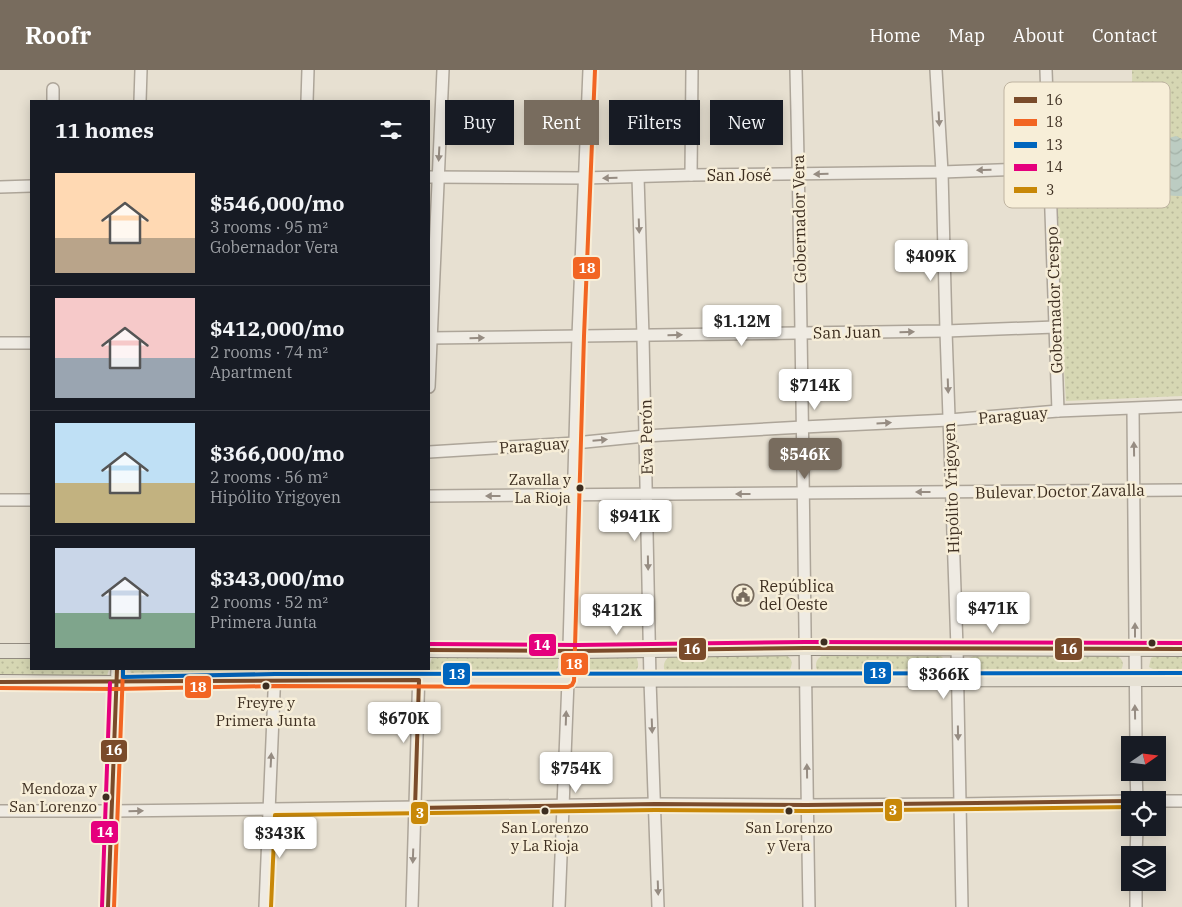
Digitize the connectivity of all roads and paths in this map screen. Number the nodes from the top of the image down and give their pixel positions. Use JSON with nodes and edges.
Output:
{"nodes":[{"id":1,"x":141,"y":70,"type":"edge"},
{"id":2,"x":308,"y":70,"type":"edge"},
{"id":3,"x":443,"y":70,"type":"edge"},
{"id":4,"x":589,"y":70,"type":"edge"},
{"id":5,"x":692,"y":70,"type":"edge"},
{"id":6,"x":796,"y":70,"type":"edge"},
{"id":7,"x":936,"y":70,"type":"edge"},
{"id":8,"x":53,"y":89,"type":"dead end"},
{"id":9,"x":53,"y":100,"type":"edge"},
{"id":10,"x":140,"y":100,"type":"edge"},
{"id":11,"x":307,"y":100,"type":"edge"},
{"id":12,"x":1004,"y":170,"type":"edge"},
{"id":13,"x":942,"y":172,"type":"junction"},
{"id":14,"x":798,"y":174,"type":"junction"},
{"id":15,"x":691,"y":175,"type":"junction"},
{"id":16,"x":433,"y":177,"type":"edge"},
{"id":17,"x":638,"y":177,"type":"junction"},
{"id":18,"x":584,"y":178,"type":"junction"},
{"id":19,"x":30,"y":186,"type":"edge"},
{"id":20,"x":0,"y":187,"type":"edge"},
{"id":21,"x":1051,"y":208,"type":"edge"},
{"id":22,"x":1055,"y":327,"type":"junction"},
{"id":23,"x":946,"y":331,"type":"junction"},
{"id":24,"x":800,"y":333,"type":"junction"},
{"id":25,"x":578,"y":336,"type":"junction"},
{"id":26,"x":643,"y":336,"type":"junction"},
{"id":27,"x":430,"y":338,"type":"edge"},
{"id":28,"x":30,"y":343,"type":"edge"},
{"id":29,"x":0,"y":344,"type":"edge"},
{"id":30,"x":1182,"y":406,"type":"edge"},
{"id":31,"x":1133,"y":409,"type":"junction"},
{"id":32,"x":1058,"y":411,"type":"junction"},
{"id":33,"x":949,"y":420,"type":"junction"},
{"id":34,"x":802,"y":427,"type":"junction"},
{"id":35,"x":645,"y":436,"type":"junction"},
{"id":36,"x":575,"y":443,"type":"junction"},
{"id":37,"x":430,"y":452,"type":"edge"},
{"id":38,"x":1134,"y":490,"type":"junction"},
{"id":39,"x":1182,"y":490,"type":"edge"},
{"id":40,"x":951,"y":492,"type":"junction"},
{"id":41,"x":804,"y":493,"type":"junction"},
{"id":42,"x":647,"y":494,"type":"junction"},
{"id":43,"x":430,"y":496,"type":"edge"},
{"id":44,"x":573,"y":496,"type":"junction"},
{"id":45,"x":0,"y":500,"type":"edge"},
{"id":46,"x":30,"y":500,"type":"edge"},
{"id":47,"x":805,"y":648,"type":"junction"},
{"id":48,"x":957,"y":648,"type":"junction"},
{"id":49,"x":430,"y":650,"type":"edge"},
{"id":50,"x":650,"y":650,"type":"junction"},
{"id":51,"x":1135,"y":650,"type":"junction"},
{"id":52,"x":1182,"y":650,"type":"edge"},
{"id":53,"x":0,"y":651,"type":"edge"},
{"id":54,"x":30,"y":651,"type":"edge"},
{"id":55,"x":568,"y":651,"type":"junction"},
{"id":56,"x":275,"y":674,"type":"edge"},
{"id":57,"x":419,"y":675,"type":"edge"},
{"id":58,"x":117,"y":676,"type":"edge"},
{"id":59,"x":1135,"y":679,"type":"junction"},
{"id":60,"x":1182,"y":679,"type":"edge"},
{"id":61,"x":568,"y":680,"type":"junction"},
{"id":62,"x":650,"y":680,"type":"junction"},
{"id":63,"x":805,"y":680,"type":"junction"},
{"id":64,"x":957,"y":680,"type":"junction"},
{"id":65,"x":0,"y":682,"type":"edge"},
{"id":66,"x":1136,"y":736,"type":"edge"},
{"id":67,"x":1182,"y":800,"type":"edge"},
{"id":68,"x":1121,"y":801,"type":"edge"},
{"id":69,"x":1166,"y":801,"type":"edge"},
{"id":70,"x":655,"y":804,"type":"junction"},
{"id":71,"x":959,"y":804,"type":"junction"},
{"id":72,"x":807,"y":805,"type":"junction"},
{"id":73,"x":563,"y":806,"type":"junction"},
{"id":74,"x":414,"y":808,"type":"junction"},
{"id":75,"x":269,"y":809,"type":"junction"},
{"id":76,"x":0,"y":811,"type":"edge"},
{"id":77,"x":112,"y":811,"type":"junction"},
{"id":78,"x":1136,"y":891,"type":"edge"},
{"id":79,"x":108,"y":907,"type":"edge"},
{"id":80,"x":265,"y":907,"type":"edge"},
{"id":81,"x":412,"y":907,"type":"edge"},
{"id":82,"x":559,"y":907,"type":"edge"},
{"id":83,"x":658,"y":907,"type":"edge"},
{"id":84,"x":809,"y":907,"type":"edge"},
{"id":85,"x":962,"y":907,"type":"edge"},
{"id":86,"x":1136,"y":907,"type":"edge"}],
"edges":[{"from":1,"to":10,"type":"street"},
{"from":2,"to":11,"type":"street"},
{"from":3,"to":16,"type":"street","one_way":true},
{"from":4,"to":18,"type":"street"},
{"from":5,"to":15,"type":"street"},
{"from":6,"to":14,"type":"street","name":"Gobernador Vera"},
{"from":7,"to":13,"type":"street","name":"Hipólito Yrigoyen","one_way":true},
{"from":8,"to":9,"type":"street"},
{"from":12,"to":13,"type":"street","name":"San José","one_way":true},
{"from":13,"to":14,"type":"street","name":"San José","one_way":true},
{"from":13,"to":23,"type":"street","name":"Hipólito Yrigoyen"},
{"from":14,"to":15,"type":"street","name":"San José"},
{"from":14,"to":24,"type":"street","name":"Gobernador Vera"},
{"from":15,"to":17,"type":"street","name":"San José"},
{"from":16,"to":18,"type":"street","name":"San José"},
{"from":16,"to":27,"type":"street"},
{"from":17,"to":18,"type":"street","name":"San José","one_way":true},
{"from":17,"to":26,"type":"street","name":"Eva Perón","one_way":true},
{"from":18,"to":25,"type":"street"},
{"from":19,"to":20,"type":"street"},
{"from":21,"to":22,"type":"street","name":"Gobernador Crespo"},
{"from":22,"to":23,"type":"street","name":"San Juan"},
{"from":22,"to":32,"type":"street","name":"Gobernador Crespo"},
{"from":24,"to":23,"type":"street","name":"San Juan","one_way":true},
{"from":23,"to":33,"type":"street","name":"Hipólito Yrigoyen","one_way":true},
{"from":26,"to":24,"type":"street","name":"San Juan","one_way":true},
{"from":24,"to":34,"type":"street","name":"Gobernador Vera"},
{"from":25,"to":26,"type":"street","name":"San Juan"},
{"from":27,"to":25,"type":"street","name":"San Juan","one_way":true},
{"from":25,"to":36,"type":"street"},
{"from":26,"to":35,"type":"street","name":"Eva Perón"},
{"from":28,"to":29,"type":"street"},
{"from":30,"to":31,"type":"street","name":"Paraguay"},
{"from":31,"to":32,"type":"street","name":"Paraguay"},
{"from":38,"to":31,"type":"street","one_way":true},
{"from":32,"to":33,"type":"street","name":"Paraguay"},
{"from":34,"to":33,"type":"street","name":"Paraguay","one_way":true},
{"from":33,"to":40,"type":"street","name":"Hipólito Yrigoyen"},
{"from":34,"to":35,"type":"street","name":"Paraguay"},
{"from":34,"to":41,"type":"street","name":"Gobernador Vera"},
{"from":36,"to":35,"type":"street","name":"Paraguay","one_way":true},
{"from":35,"to":42,"type":"street","name":"Eva Perón"},
{"from":36,"to":37,"type":"street","name":"Paraguay"},
{"from":36,"to":44,"type":"street"},
{"from":38,"to":39,"type":"street","name":"Bulevar Doctor Zavalla"},
{"from":38,"to":40,"type":"street","name":"Bulevar Doctor Zavalla"},
{"from":51,"to":38,"type":"street","one_way":true},
{"from":40,"to":41,"type":"street","name":"Bulevar Doctor Zavalla","one_way":true},
{"from":40,"to":48,"type":"street","name":"Hipólito Yrigoyen"},
{"from":41,"to":42,"type":"street","name":"Bulevar Doctor Zavalla","one_way":true},
{"from":41,"to":47,"type":"street","name":"Gobernador Vera"},
{"from":42,"to":44,"type":"street","name":"Bulevar Doctor Zavalla"},
{"from":42,"to":50,"type":"street","name":"Eva Perón","one_way":true},
{"from":44,"to":43,"type":"street","name":"Bulevar Doctor Zavalla","one_way":true},
{"from":44,"to":55,"type":"street"},
{"from":45,"to":46,"type":"street"},
{"from":47,"to":48,"type":"main road"},
{"from":47,"to":50,"type":"main road"},
{"from":47,"to":63,"type":"street","name":"Gobernador Vera"},
{"from":48,"to":51,"type":"main road"},
{"from":48,"to":64,"type":"street","name":"Hipólito Yrigoyen"},
{"from":49,"to":55,"type":"main road"},
{"from":50,"to":55,"type":"main road"},
{"from":50,"to":62,"type":"street","name":"Eva Perón"},
{"from":51,"to":52,"type":"main road"},
{"from":51,"to":59,"type":"street"},
{"from":53,"to":54,"type":"main road"},
{"from":55,"to":61,"type":"street"},
{"from":56,"to":57,"type":"main road"},
{"from":56,"to":58,"type":"main road"},
{"from":75,"to":56,"type":"street","one_way":true},
{"from":57,"to":61,"type":"main road"},
{"from":57,"to":74,"type":"street"},
{"from":58,"to":65,"type":"main road"},
{"from":58,"to":77,"type":"street"},
{"from":59,"to":60,"type":"main road"},
{"from":59,"to":64,"type":"main road"},
{"from":66,"to":59,"type":"street","one_way":true},
{"from":61,"to":62,"type":"main road"},
{"from":73,"to":61,"type":"street","one_way":true},
{"from":62,"to":63,"type":"main road"},
{"from":62,"to":70,"type":"street","name":"Eva Perón","one_way":true},
{"from":63,"to":64,"type":"main road"},
{"from":72,"to":63,"type":"street","name":"Gobernador Vera","one_way":true},
{"from":64,"to":71,"type":"street","name":"Hipólito Yrigoyen","one_way":true},
{"from":67,"to":69,"type":"street"},
{"from":68,"to":71,"type":"street"},
{"from":70,"to":72,"type":"street"},
{"from":70,"to":73,"type":"street"},
{"from":70,"to":83,"type":"street","name":"Eva Perón","one_way":true},
{"from":71,"to":72,"type":"street"},
{"from":71,"to":85,"type":"street","name":"Hipólito Yrigoyen"},
{"from":72,"to":84,"type":"street","name":"Gobernador Vera"},
{"from":73,"to":74,"type":"street"},
{"from":73,"to":82,"type":"street"},
{"from":74,"to":75,"type":"street"},
{"from":74,"to":81,"type":"street","one_way":true},
{"from":77,"to":75,"type":"street","one_way":true},
{"from":75,"to":80,"type":"street"},
{"from":76,"to":77,"type":"street"},
{"from":77,"to":79,"type":"street"},
{"from":78,"to":86,"type":"street"}]}
